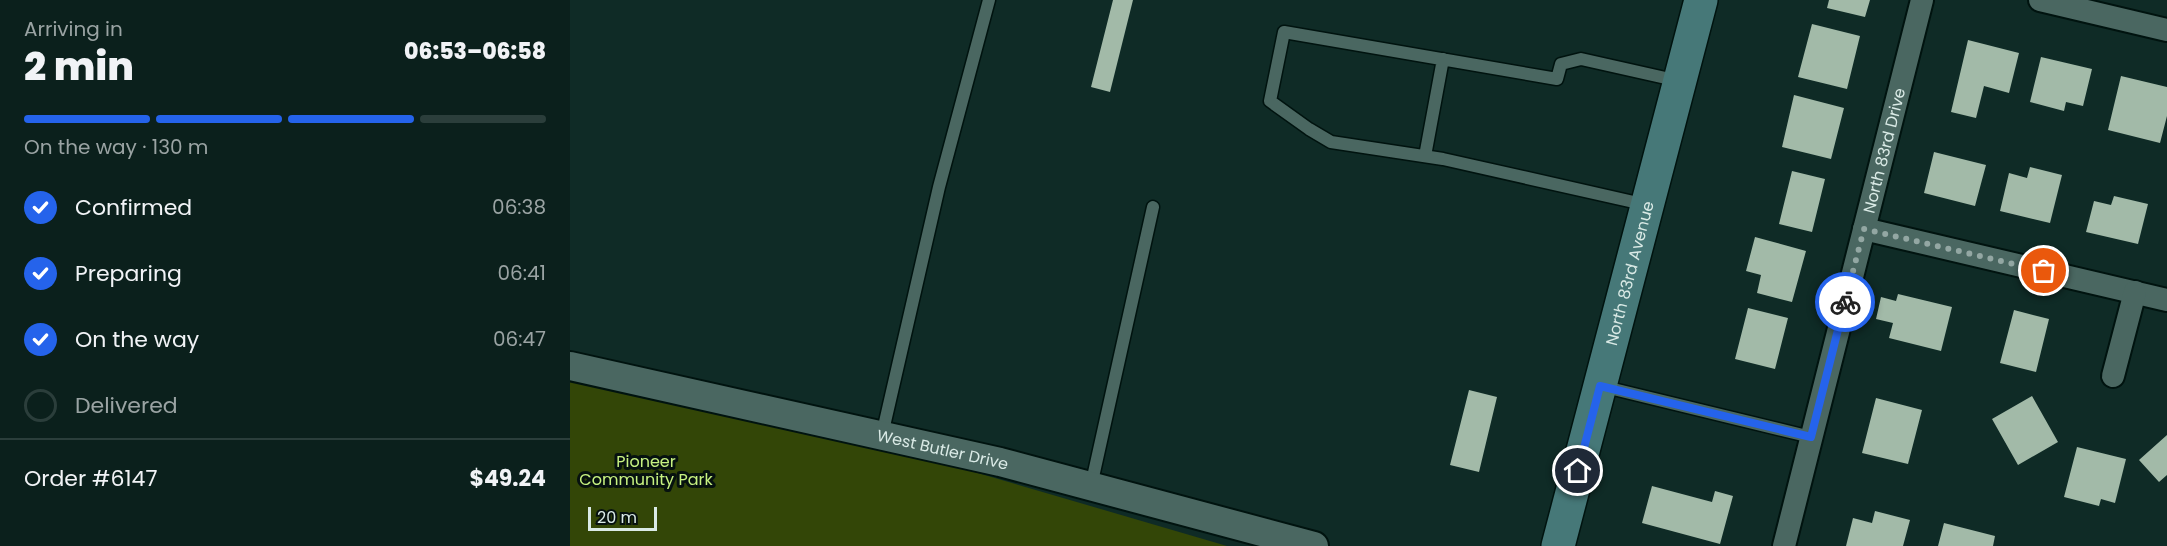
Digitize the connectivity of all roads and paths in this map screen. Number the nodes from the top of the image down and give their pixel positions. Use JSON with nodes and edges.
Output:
{"nodes":[{"id":1,"x":990,"y":0,"type":"edge"},
{"id":2,"x":1701,"y":0,"type":"edge"},
{"id":3,"x":1922,"y":0,"type":"edge"},
{"id":4,"x":2040,"y":0,"type":"edge"},
{"id":5,"x":2167,"y":30,"type":"edge"},
{"id":6,"x":1443,"y":59,"type":"junction"},
{"id":7,"x":1680,"y":81,"type":"junction"},
{"id":8,"x":1425,"y":156,"type":"junction"},
{"id":9,"x":1647,"y":206,"type":"junction"},
{"id":10,"x":1153,"y":207,"type":"dead end"},
{"id":11,"x":1864,"y":229,"type":"junction"},
{"id":12,"x":2135,"y":292,"type":"junction"},
{"id":13,"x":2167,"y":300,"type":"edge"},
{"id":14,"x":570,"y":366,"type":"edge"},
{"id":15,"x":2113,"y":376,"type":"dead end"},
{"id":16,"x":1600,"y":386,"type":"junction"},
{"id":17,"x":882,"y":435,"type":"junction"},
{"id":18,"x":1811,"y":437,"type":"junction"},
{"id":19,"x":1092,"y":486,"type":"junction"},
{"id":20,"x":1314,"y":546,"type":"edge"},
{"id":21,"x":1558,"y":546,"type":"edge"},
{"id":22,"x":1784,"y":546,"type":"edge"}],
"edges":[{"from":1,"to":17,"type":"lane"},
{"from":2,"to":7,"type":"main road","name":"North 83rd Avenue"},
{"from":3,"to":11,"type":"street","name":"North 83rd Drive"},
{"from":4,"to":5,"type":"street"},
{"from":6,"to":7,"type":"lane"},
{"from":6,"to":8,"type":"lane"},
{"from":6,"to":8,"type":"lane"},
{"from":7,"to":9,"type":"main road","name":"North 83rd Avenue"},
{"from":8,"to":9,"type":"lane"},
{"from":9,"to":16,"type":"main road","name":"North 83rd Avenue"},
{"from":10,"to":19,"type":"lane"},
{"from":11,"to":12,"type":"street"},
{"from":11,"to":18,"type":"street","name":"North 83rd Drive"},
{"from":12,"to":13,"type":"street"},
{"from":12,"to":15,"type":"street"},
{"from":14,"to":17,"type":"street","name":"West Butler Drive"},
{"from":16,"to":18,"type":"lane"},
{"from":16,"to":21,"type":"main road","name":"North 83rd Avenue"},
{"from":17,"to":19,"type":"street","name":"West Butler Drive"},
{"from":18,"to":22,"type":"street","name":"North 83rd Drive"},
{"from":19,"to":20,"type":"street","name":"West Butler Drive"}]}
